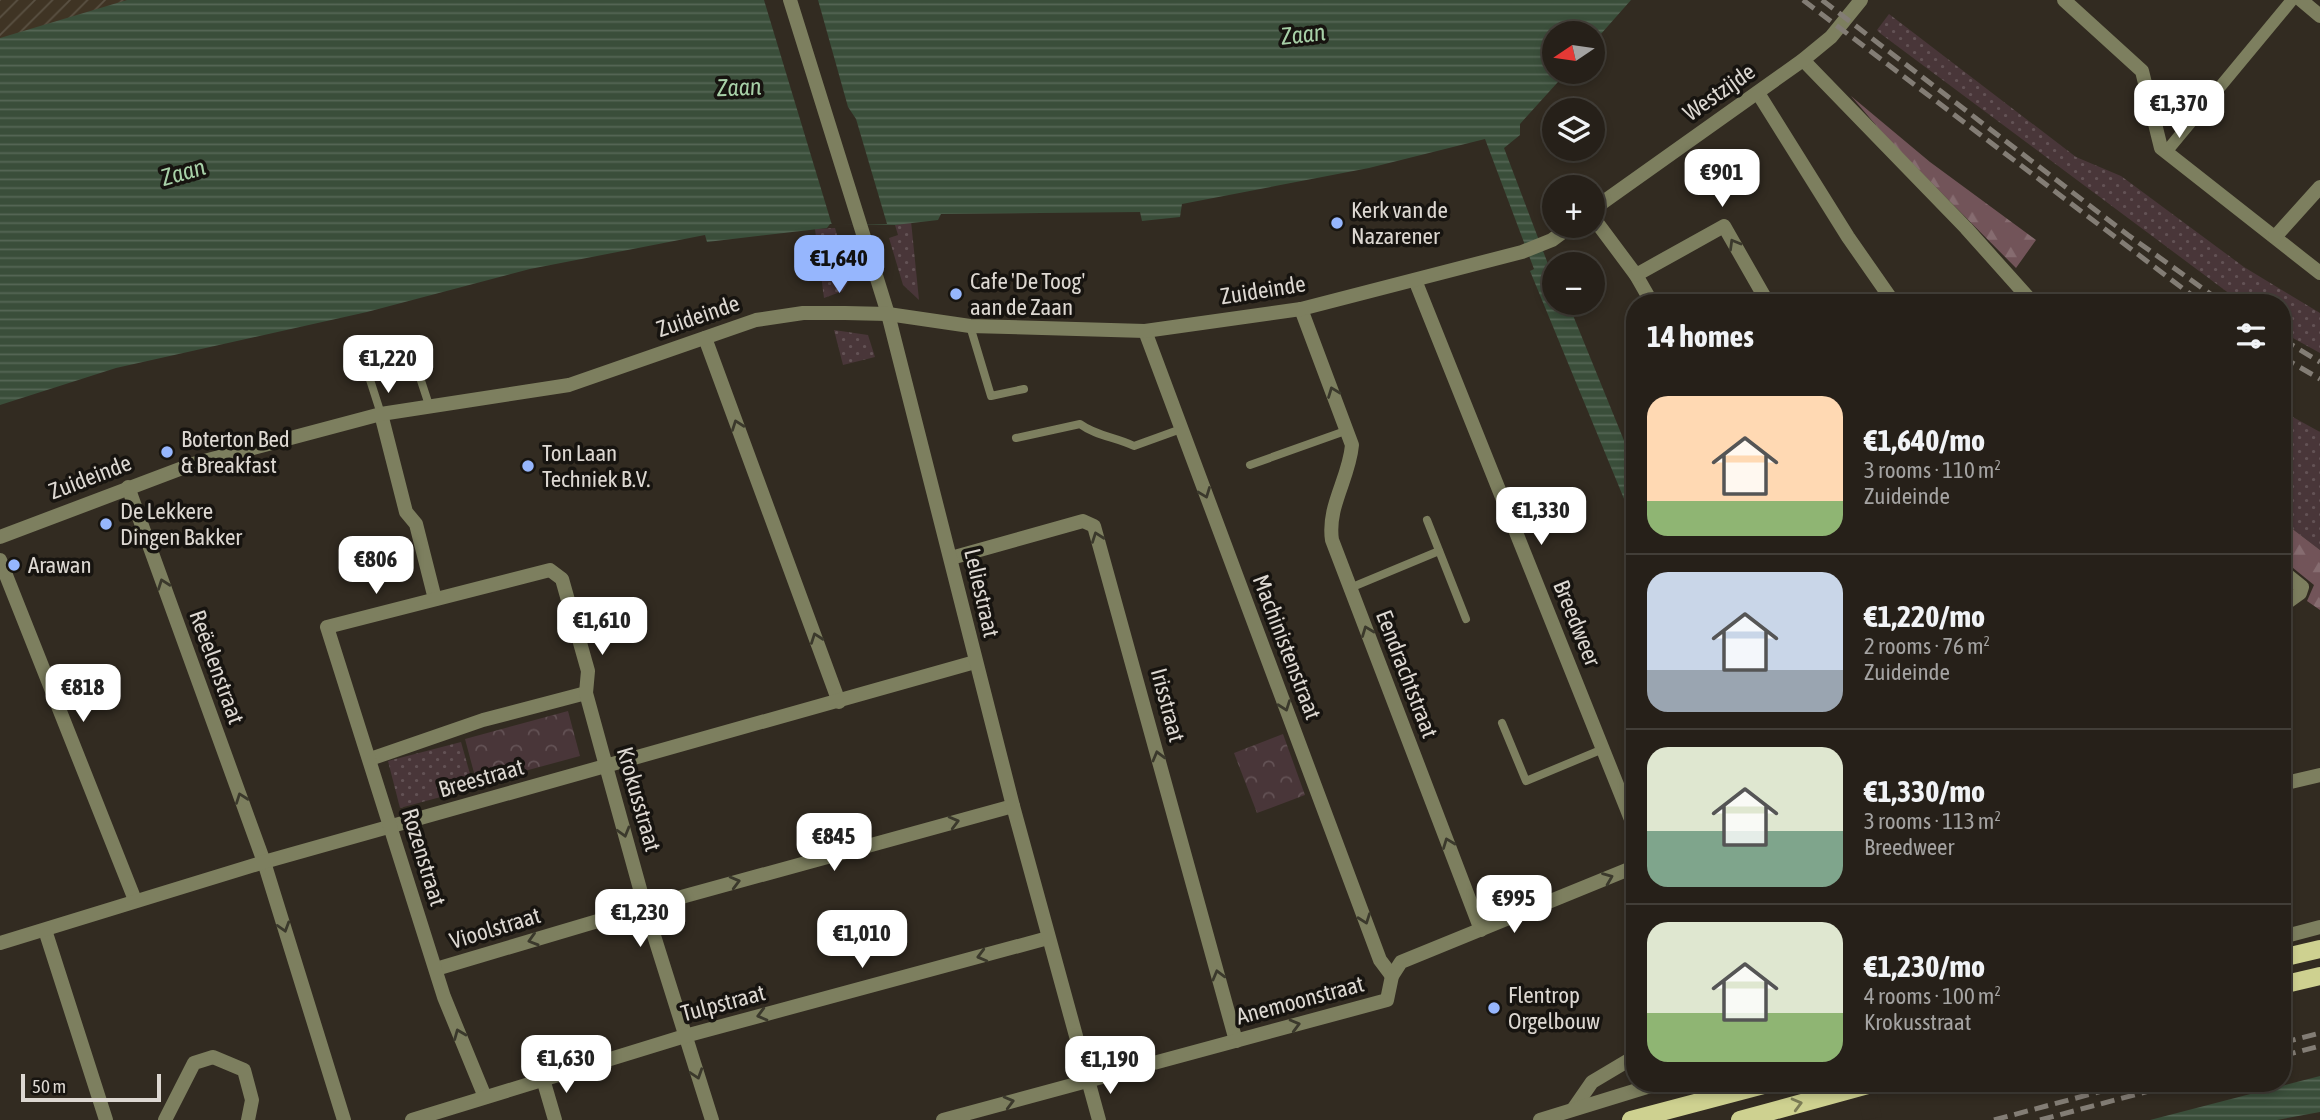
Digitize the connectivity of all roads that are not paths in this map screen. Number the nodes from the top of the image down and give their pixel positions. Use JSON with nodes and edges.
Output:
{"nodes":[{"id":1,"x":790,"y":0,"type":"edge"},
{"id":2,"x":1861,"y":0,"type":"edge"},
{"id":3,"x":2064,"y":0,"type":"edge"},
{"id":4,"x":2292,"y":0,"type":"edge"},
{"id":5,"x":2301,"y":0,"type":"edge"},
{"id":6,"x":2320,"y":16,"type":"edge"},
{"id":7,"x":1803,"y":60,"type":"junction"},
{"id":8,"x":1758,"y":93,"type":"junction"},
{"id":9,"x":2166,"y":152,"type":"junction"},
{"id":10,"x":2320,"y":187,"type":"edge"},
{"id":11,"x":1605,"y":201,"type":"edge"},
{"id":12,"x":1605,"y":233,"type":"edge"},
{"id":13,"x":2275,"y":237,"type":"junction"},
{"id":14,"x":1555,"y":238,"type":"edge"},
{"id":15,"x":2320,"y":273,"type":"edge"},
{"id":16,"x":1636,"y":275,"type":"junction"},
{"id":17,"x":1415,"y":279,"type":"junction"},
{"id":18,"x":1647,"y":294,"type":"edge"},
{"id":19,"x":1763,"y":294,"type":"edge"},
{"id":20,"x":1888,"y":294,"type":"edge"},
{"id":21,"x":2025,"y":294,"type":"edge"},
{"id":22,"x":1301,"y":309,"type":"junction"},
{"id":23,"x":888,"y":314,"type":"junction"},
{"id":24,"x":970,"y":326,"type":"junction"},
{"id":25,"x":1145,"y":331,"type":"junction"},
{"id":26,"x":705,"y":338,"type":"junction"},
{"id":27,"x":1024,"y":389,"type":"dead end"},
{"id":28,"x":429,"y":405,"type":"junction"},
{"id":29,"x":381,"y":414,"type":"junction"},
{"id":30,"x":1181,"y":429,"type":"junction"},
{"id":31,"x":1348,"y":430,"type":"junction"},
{"id":32,"x":1016,"y":438,"type":"dead end"},
{"id":33,"x":1251,"y":465,"type":"dead end"},
{"id":34,"x":128,"y":487,"type":"junction"},
{"id":35,"x":1427,"y":520,"type":"dead end"},
{"id":36,"x":0,"y":537,"type":"edge"},
{"id":37,"x":1439,"y":551,"type":"junction"},
{"id":38,"x":951,"y":558,"type":"junction"},
{"id":39,"x":0,"y":561,"type":"edge"},
{"id":40,"x":2291,"y":579,"type":"edge"},
{"id":41,"x":1350,"y":588,"type":"junction"},
{"id":42,"x":435,"y":599,"type":"junction"},
{"id":43,"x":2291,"y":600,"type":"edge"},
{"id":44,"x":1466,"y":619,"type":"dead end"},
{"id":45,"x":975,"y":662,"type":"junction"},
{"id":46,"x":586,"y":693,"type":"junction"},
{"id":47,"x":839,"y":702,"type":"junction"},
{"id":48,"x":1502,"y":723,"type":"dead end"},
{"id":49,"x":1603,"y":749,"type":"junction"},
{"id":50,"x":370,"y":759,"type":"junction"},
{"id":51,"x":606,"y":766,"type":"junction"},
{"id":52,"x":2320,"y":775,"type":"edge"},
{"id":53,"x":2291,"y":782,"type":"edge"},
{"id":54,"x":1013,"y":806,"type":"junction"},
{"id":55,"x":1626,"y":807,"type":"edge"},
{"id":56,"x":390,"y":827,"type":"junction"},
{"id":57,"x":264,"y":862,"type":"junction"},
{"id":58,"x":1626,"y":870,"type":"edge"},
{"id":59,"x":135,"y":900,"type":"junction"},
{"id":60,"x":645,"y":907,"type":"junction"},
{"id":61,"x":2320,"y":928,"type":"edge"},
{"id":62,"x":45,"y":930,"type":"junction"},
{"id":63,"x":1481,"y":930,"type":"junction"},
{"id":64,"x":2291,"y":935,"type":"edge"},
{"id":65,"x":1048,"y":938,"type":"junction"},
{"id":66,"x":0,"y":943,"type":"edge"},
{"id":67,"x":2320,"y":949,"type":"edge"},
{"id":68,"x":2291,"y":956,"type":"edge"},
{"id":69,"x":436,"y":970,"type":"junction"},
{"id":70,"x":1392,"y":976,"type":"junction"},
{"id":71,"x":2320,"y":976,"type":"edge"},
{"id":72,"x":2291,"y":983,"type":"edge"},
{"id":73,"x":685,"y":1036,"type":"junction"},
{"id":74,"x":1236,"y":1041,"type":"junction"},
{"id":75,"x":1626,"y":1061,"type":"edge"},
{"id":76,"x":543,"y":1079,"type":"junction"},
{"id":77,"x":1088,"y":1081,"type":"junction"},
{"id":78,"x":1630,"y":1092,"type":"edge"},
{"id":79,"x":1737,"y":1092,"type":"edge"},
{"id":80,"x":1841,"y":1092,"type":"edge"},
{"id":81,"x":485,"y":1097,"type":"junction"},
{"id":82,"x":1574,"y":1108,"type":"junction"},
{"id":83,"x":106,"y":1120,"type":"edge"},
{"id":84,"x":165,"y":1120,"type":"edge"},
{"id":85,"x":248,"y":1120,"type":"edge"},
{"id":86,"x":344,"y":1120,"type":"edge"},
{"id":87,"x":412,"y":1120,"type":"edge"},
{"id":88,"x":555,"y":1120,"type":"edge"},
{"id":89,"x":712,"y":1120,"type":"edge"},
{"id":90,"x":943,"y":1120,"type":"edge"},
{"id":91,"x":1099,"y":1120,"type":"edge"},
{"id":92,"x":1540,"y":1120,"type":"edge"},
{"id":93,"x":1631,"y":1120,"type":"edge"},
{"id":94,"x":1740,"y":1120,"type":"edge"}],
"edges":[{"from":1,"to":23,"type":"street","name":"Leliestraat"},
{"from":2,"to":7,"type":"street","name":"Westzijde"},
{"from":3,"to":9,"type":"street"},
{"from":4,"to":9,"type":"street"},
{"from":5,"to":6,"type":"street"},
{"from":7,"to":8,"type":"street","name":"Westzijde"},
{"from":7,"to":21,"type":"street"},
{"from":8,"to":11,"type":"street","name":"Westzijde"},
{"from":8,"to":20,"type":"street"},
{"from":9,"to":13,"type":"street"},
{"from":10,"to":13,"type":"street"},
{"from":12,"to":16,"type":"street"},
{"from":13,"to":15,"type":"street"},
{"from":14,"to":17,"type":"street","name":"Zuideinde"},
{"from":16,"to":18,"type":"street"},
{"from":19,"to":16,"type":"street","one_way":true},
{"from":17,"to":22,"type":"street","name":"Zuideinde"},
{"from":17,"to":49,"type":"street","name":"Breedweer"},
{"from":22,"to":25,"type":"street","name":"Zuideinde"},
{"from":31,"to":22,"type":"street","name":"Eendrachtstraat","one_way":true},
{"from":23,"to":24,"type":"street","name":"Zuideinde"},
{"from":23,"to":26,"type":"street","name":"Zuideinde"},
{"from":23,"to":38,"type":"street","name":"Leliestraat"},
{"from":24,"to":25,"type":"street","name":"Zuideinde"},
{"from":24,"to":27,"type":"lane"},
{"from":25,"to":30,"type":"street","name":"Machinistenstraat"},
{"from":26,"to":28,"type":"street","name":"Zuideinde"},
{"from":47,"to":26,"type":"street","one_way":true},
{"from":28,"to":29,"type":"street","name":"Zuideinde"},
{"from":28,"to":29,"type":"lane"},
{"from":29,"to":34,"type":"street","name":"Zuideinde"},
{"from":29,"to":42,"type":"street"},
{"from":30,"to":32,"type":"lane"},
{"from":30,"to":70,"type":"street","name":"Machinistenstraat","one_way":true},
{"from":31,"to":33,"type":"lane"},
{"from":31,"to":41,"type":"street","name":"Eendrachtstraat"},
{"from":34,"to":36,"type":"street","name":"Zuideinde"},
{"from":57,"to":34,"type":"street","name":"Reëelenstraat","one_way":true},
{"from":35,"to":37,"type":"lane"},
{"from":37,"to":41,"type":"lane"},
{"from":37,"to":44,"type":"lane"},
{"from":38,"to":45,"type":"street","name":"Leliestraat"},
{"from":74,"to":38,"type":"street","name":"Irisstraat","one_way":true},
{"from":39,"to":59,"type":"street"},
{"from":40,"to":43,"type":"street"},
{"from":63,"to":41,"type":"street","name":"Eendrachtstraat","one_way":true},
{"from":42,"to":46,"type":"street","name":"Krokusstraat"},
{"from":42,"to":50,"type":"street","name":"Rozenstraat"},
{"from":45,"to":47,"type":"street","name":"Breestraat"},
{"from":45,"to":54,"type":"street","name":"Leliestraat"},
{"from":46,"to":50,"type":"street"},
{"from":46,"to":51,"type":"street","name":"Krokusstraat"},
{"from":47,"to":51,"type":"street","name":"Breestraat"},
{"from":48,"to":49,"type":"lane"},
{"from":49,"to":55,"type":"street","name":"Breedweer"},
{"from":50,"to":56,"type":"street","name":"Rozenstraat"},
{"from":51,"to":56,"type":"street","name":"Breestraat"},
{"from":51,"to":60,"type":"street","name":"Krokusstraat","one_way":true},
{"from":52,"to":53,"type":"street"},
{"from":60,"to":54,"type":"street","name":"Vioolstraat","one_way":true},
{"from":54,"to":65,"type":"street","name":"Leliestraat"},
{"from":56,"to":57,"type":"street","name":"Breestraat"},
{"from":56,"to":69,"type":"street","name":"Rozenstraat"},
{"from":57,"to":59,"type":"street","name":"Breestraat"},
{"from":57,"to":86,"type":"street","name":"Reëelenstraat","one_way":true},
{"from":63,"to":58,"type":"street","name":"Anemoonstraat","one_way":true},
{"from":59,"to":62,"type":"street","name":"Breestraat"},
{"from":60,"to":69,"type":"street","name":"Vioolstraat","one_way":true},
{"from":60,"to":73,"type":"street","name":"Krokusstraat"},
{"from":61,"to":64,"type":"street"},
{"from":62,"to":66,"type":"street","name":"Breestraat"},
{"from":62,"to":83,"type":"street"},
{"from":63,"to":70,"type":"street","name":"Anemoonstraat"},
{"from":65,"to":73,"type":"street","name":"Tulpstraat","one_way":true},
{"from":65,"to":77,"type":"street","name":"Leliestraat"},
{"from":67,"to":68,"type":"main road"},
{"from":81,"to":69,"type":"street","name":"Rozenstraat","one_way":true},
{"from":74,"to":70,"type":"street","name":"Anemoonstraat","one_way":true},
{"from":71,"to":72,"type":"main road"},
{"from":73,"to":76,"type":"street","name":"Tulpstraat"},
{"from":73,"to":89,"type":"street","name":"Krokusstraat","one_way":true},
{"from":74,"to":77,"type":"street","name":"Anemoonstraat"},
{"from":75,"to":82,"type":"street"},
{"from":76,"to":81,"type":"street","name":"Tulpstraat"},
{"from":76,"to":88,"type":"street"},
{"from":90,"to":77,"type":"street","name":"Anemoonstraat","one_way":true},
{"from":77,"to":91,"type":"street","name":"Leliestraat"},
{"from":78,"to":82,"type":"street"},
{"from":79,"to":93,"type":"main road"},
{"from":94,"to":80,"type":"main road","one_way":true},
{"from":81,"to":87,"type":"street","name":"Tulpstraat"},
{"from":82,"to":92,"type":"street"},
{"from":84,"to":85,"type":"street"}]}
